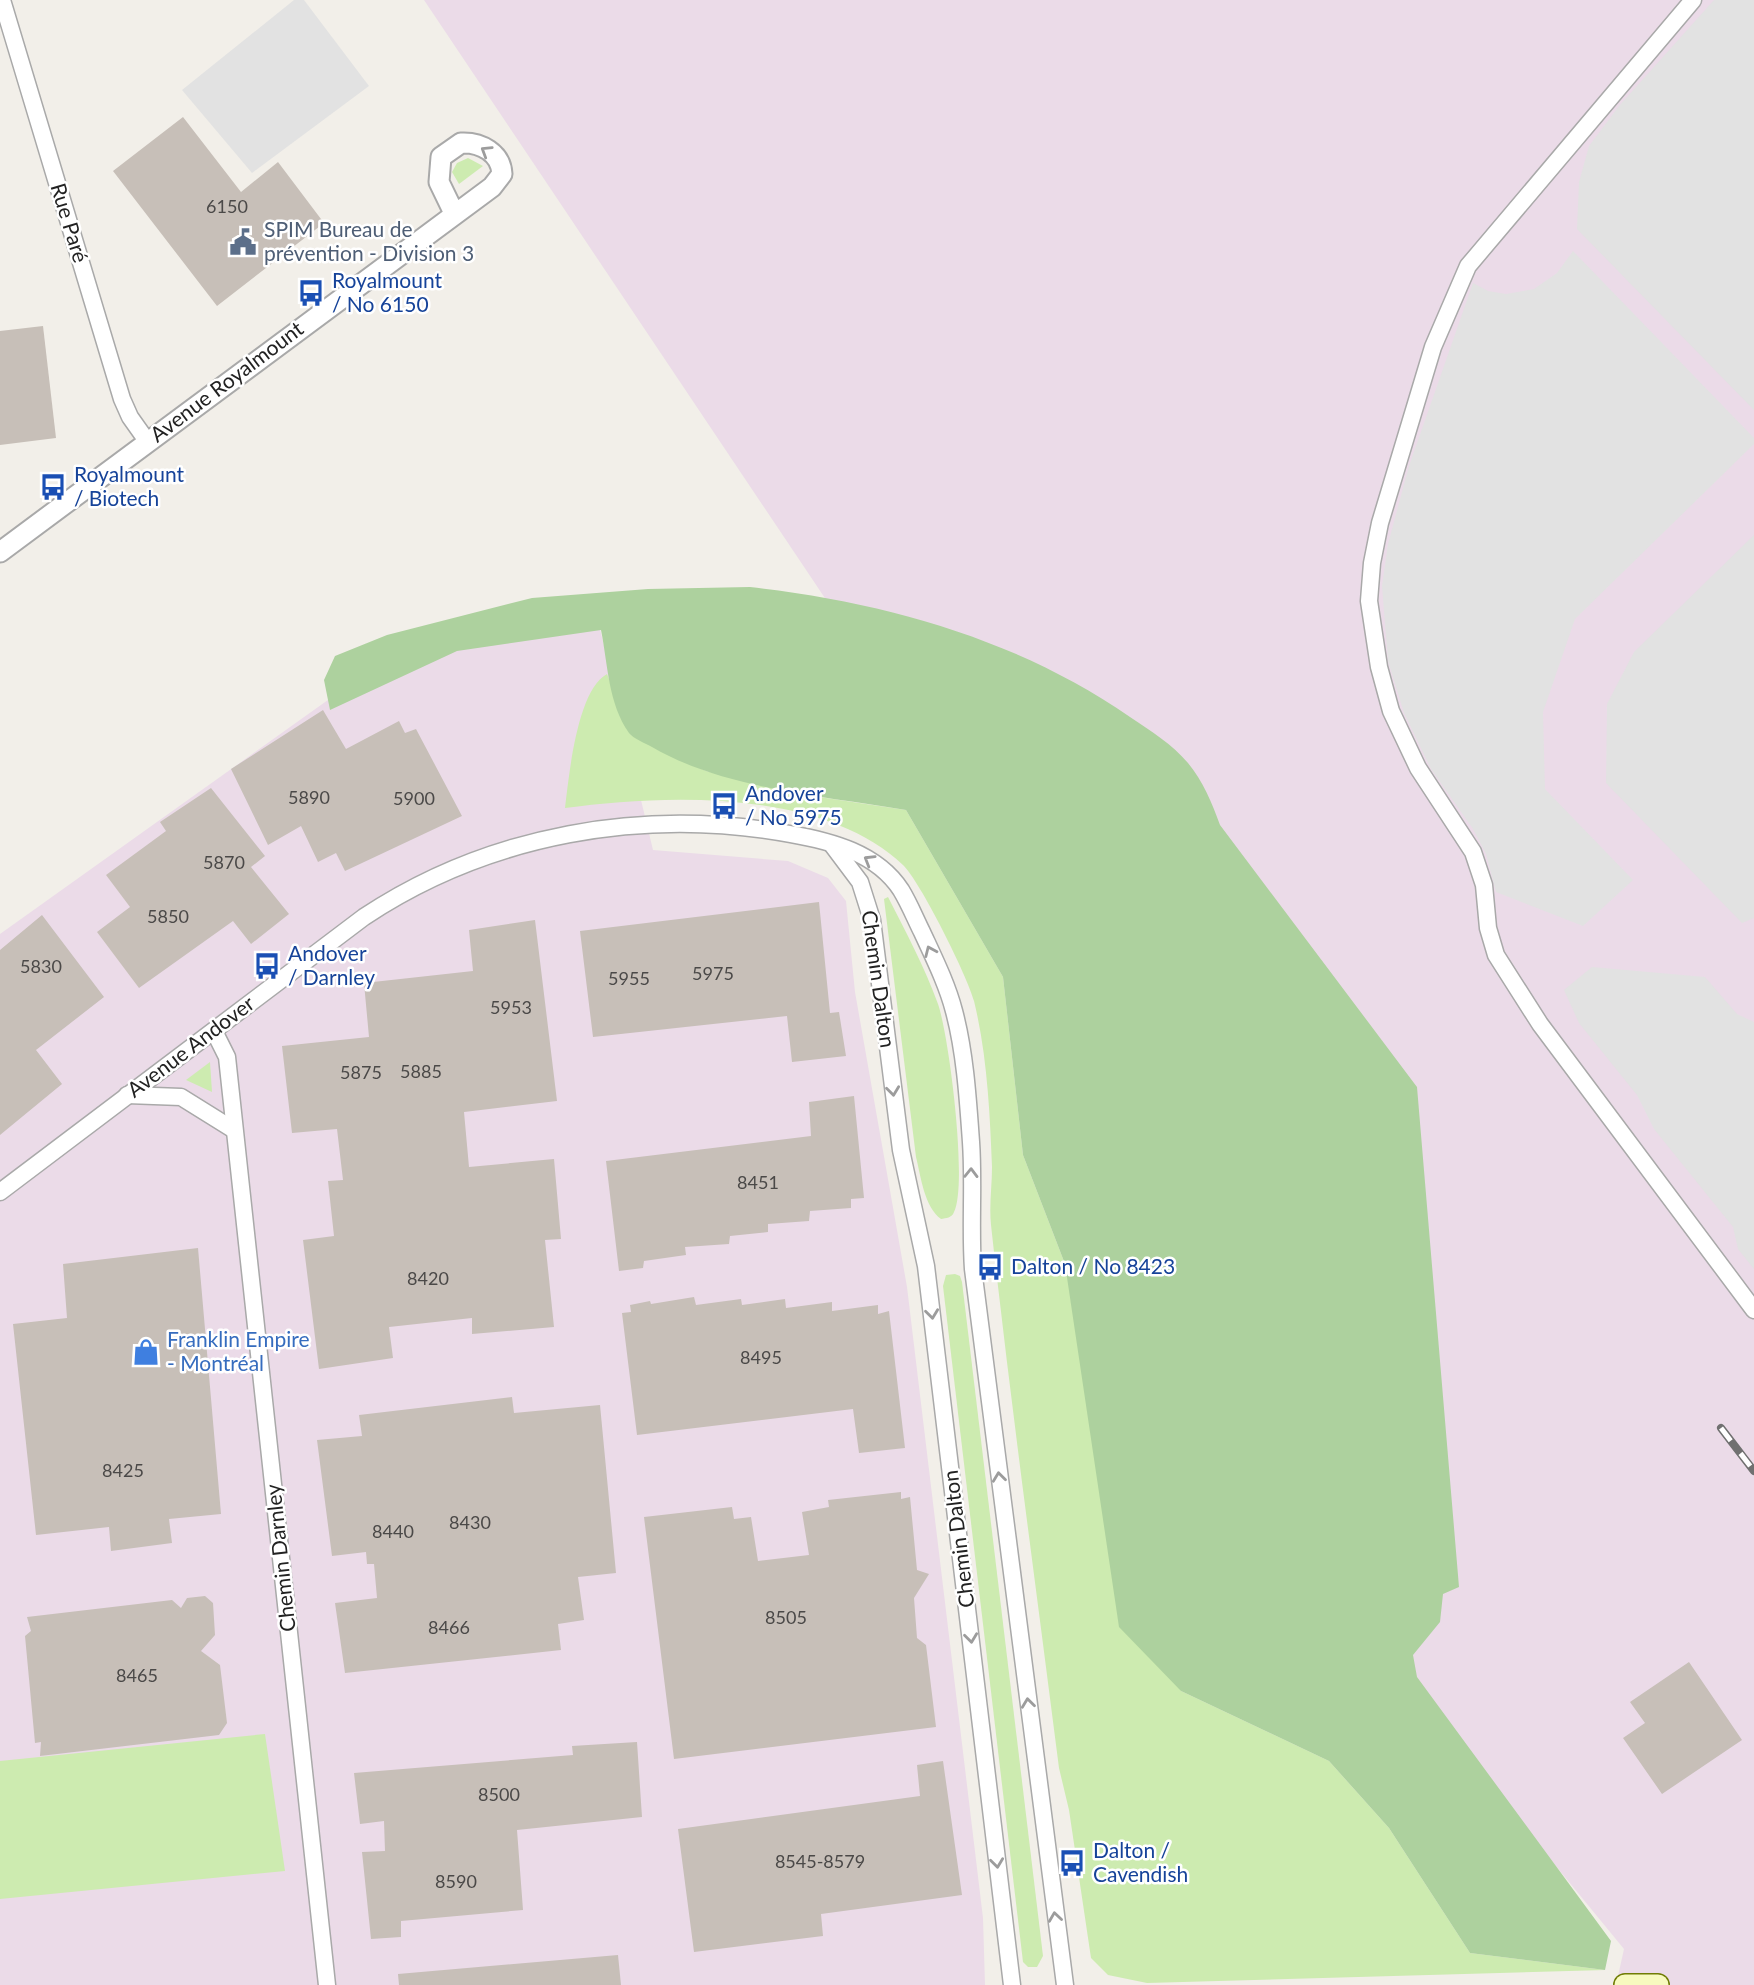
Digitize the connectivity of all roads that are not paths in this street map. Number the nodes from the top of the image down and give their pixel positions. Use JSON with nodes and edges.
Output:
{"nodes":[{"id":1,"x":2,"y":0,"type":"edge"},
{"id":2,"x":1693,"y":0,"type":"edge"},
{"id":3,"x":454,"y":213,"type":"dead end"},
{"id":4,"x":148,"y":441,"type":"junction"},
{"id":5,"x":0,"y":552,"type":"edge"},
{"id":6,"x":829,"y":842,"type":"junction"},
{"id":7,"x":214,"y":1031,"type":"junction"},
{"id":8,"x":127,"y":1095,"type":"junction"},
{"id":9,"x":234,"y":1130,"type":"junction"},
{"id":10,"x":0,"y":1192,"type":"edge"},
{"id":11,"x":1754,"y":1310,"type":"edge"},
{"id":12,"x":327,"y":1985,"type":"edge"},
{"id":13,"x":1012,"y":1985,"type":"edge"},
{"id":14,"x":1065,"y":1985,"type":"edge"},
{"id":15,"x":1625,"y":1985,"type":"edge"},
{"id":16,"x":1658,"y":1985,"type":"edge"}],
"edges":[{"from":1,"to":4,"type":"street","name":"Rue Paré"},
{"from":2,"to":11,"type":"street"},
{"from":3,"to":4,"type":"street","name":"Avenue Royalmount"},
{"from":4,"to":5,"type":"street","name":"Avenue Royalmount"},
{"from":6,"to":7,"type":"street","name":"Avenue Andover"},
{"from":6,"to":13,"type":"street","name":"Chemin Dalton","one_way":true},
{"from":14,"to":6,"type":"street","name":"Chemin Dalton","one_way":true},
{"from":7,"to":8,"type":"street","name":"Avenue Andover"},
{"from":7,"to":9,"type":"street","name":"Chemin Darnley"},
{"from":8,"to":9,"type":"street"},
{"from":8,"to":10,"type":"street","name":"Avenue Andover"},
{"from":9,"to":12,"type":"street","name":"Chemin Darnley"},
{"from":15,"to":16,"type":"main road"}]}
